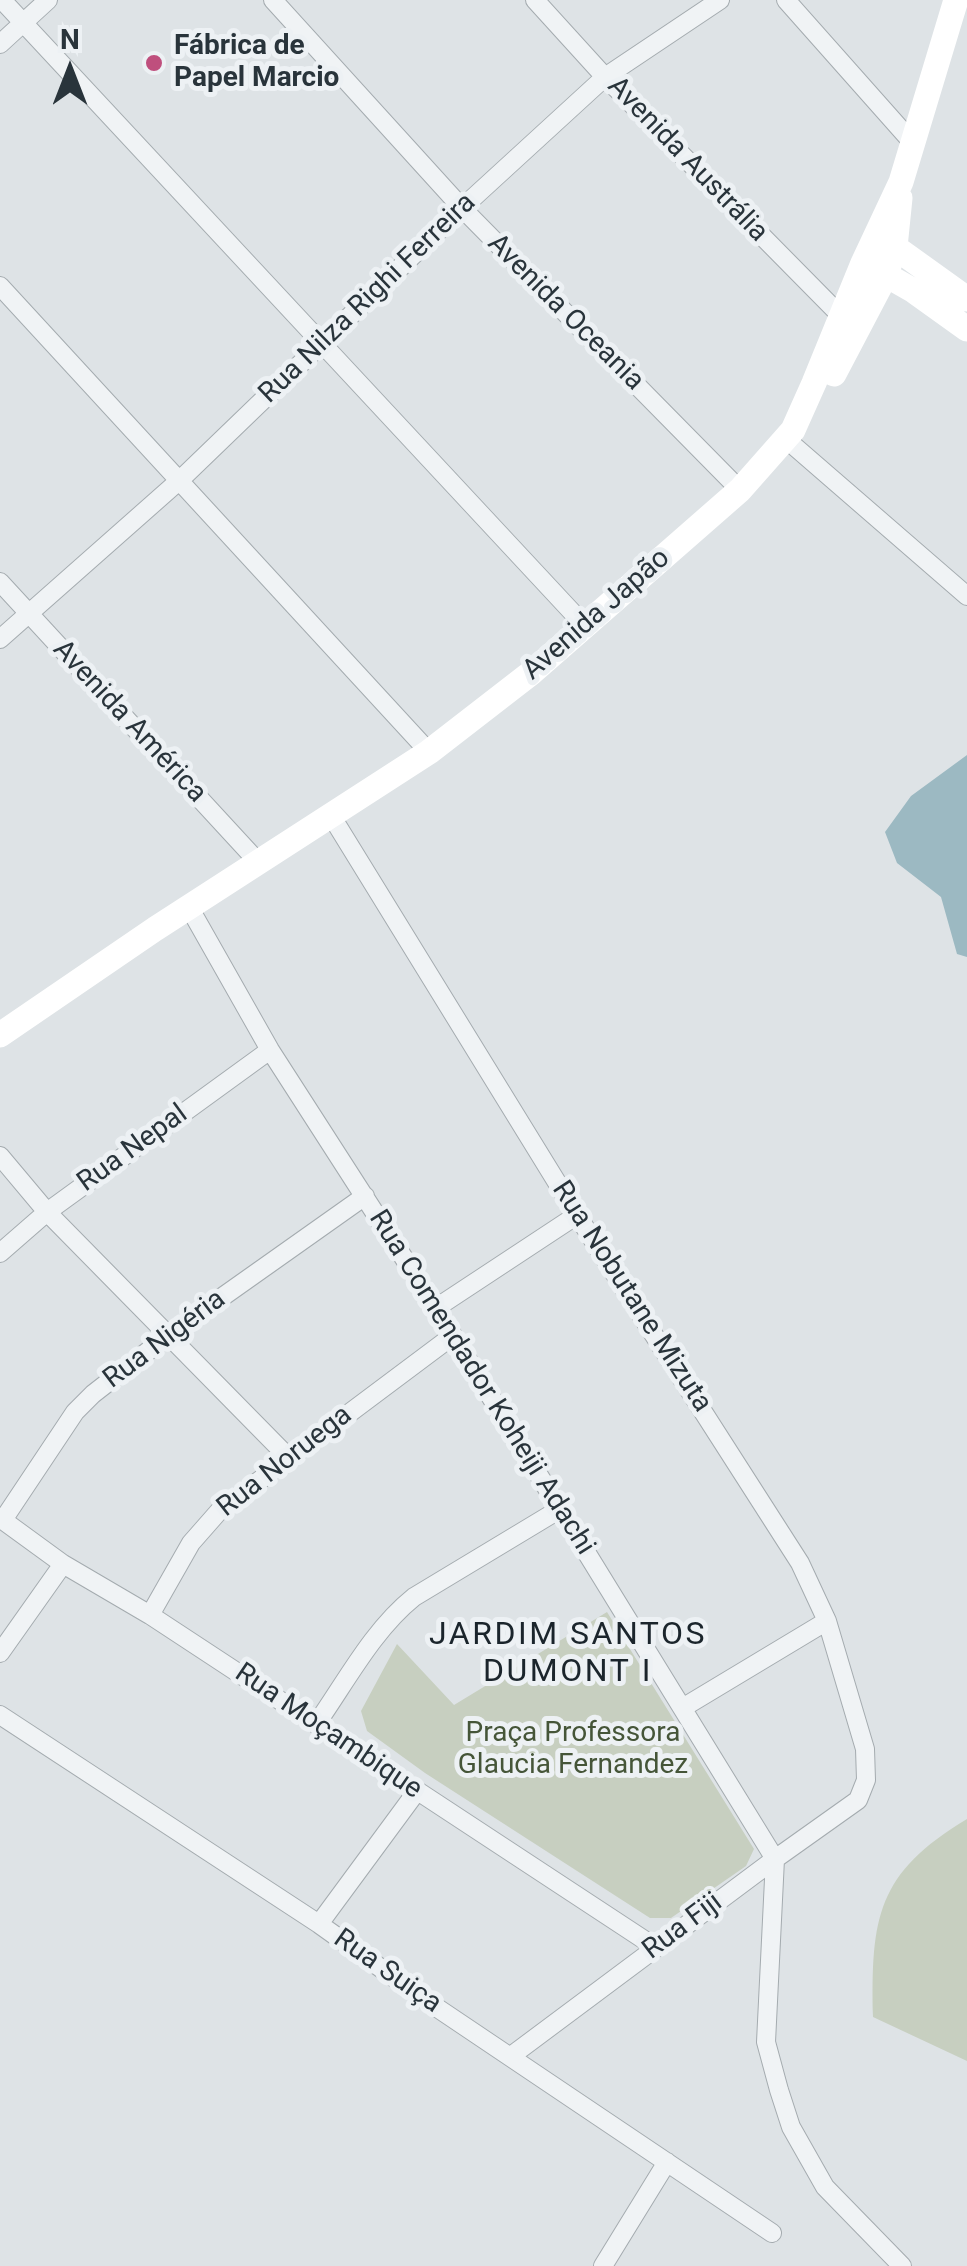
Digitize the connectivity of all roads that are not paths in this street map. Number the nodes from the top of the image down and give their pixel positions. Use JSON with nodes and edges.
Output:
{"nodes":[{"id":1,"x":2,"y":0,"type":"edge"},
{"id":2,"x":48,"y":0,"type":"edge"},
{"id":3,"x":273,"y":0,"type":"edge"},
{"id":4,"x":535,"y":0,"type":"edge"},
{"id":5,"x":720,"y":0,"type":"edge"},
{"id":6,"x":786,"y":0,"type":"edge"},
{"id":7,"x":956,"y":0,"type":"edge"},
{"id":8,"x":22,"y":23,"type":"junction"},
{"id":9,"x":0,"y":44,"type":"edge"},
{"id":10,"x":605,"y":77,"type":"junction"},
{"id":11,"x":912,"y":142,"type":"junction"},
{"id":12,"x":901,"y":182,"type":"junction"},
{"id":13,"x":462,"y":208,"type":"junction"},
{"id":14,"x":899,"y":219,"type":"junction"},
{"id":15,"x":886,"y":240,"type":"junction"},
{"id":16,"x":874,"y":279,"type":"junction"},
{"id":17,"x":918,"y":279,"type":"junction"},
{"id":18,"x":0,"y":286,"type":"edge"},
{"id":19,"x":967,"y":300,"type":"edge"},
{"id":20,"x":842,"y":317,"type":"junction"},
{"id":21,"x":967,"y":329,"type":"edge"},
{"id":22,"x":322,"y":343,"type":"junction"},
{"id":23,"x":789,"y":435,"type":"junction"},
{"id":24,"x":181,"y":479,"type":"junction"},
{"id":25,"x":740,"y":490,"type":"junction"},
{"id":26,"x":0,"y":582,"type":"edge"},
{"id":27,"x":967,"y":596,"type":"edge"},
{"id":28,"x":28,"y":614,"type":"junction"},
{"id":29,"x":586,"y":627,"type":"junction"},
{"id":30,"x":0,"y":640,"type":"edge"},
{"id":31,"x":429,"y":752,"type":"junction"},
{"id":32,"x":332,"y":817,"type":"junction"},
{"id":33,"x":259,"y":862,"type":"junction"},
{"id":34,"x":189,"y":907,"type":"junction"},
{"id":35,"x":0,"y":1035,"type":"edge"},
{"id":36,"x":270,"y":1050,"type":"junction"},
{"id":37,"x":0,"y":1156,"type":"edge"},
{"id":38,"x":365,"y":1196,"type":"junction"},
{"id":39,"x":47,"y":1212,"type":"junction"},
{"id":40,"x":577,"y":1215,"type":"junction"},
{"id":41,"x":0,"y":1252,"type":"edge"},
{"id":42,"x":436,"y":1308,"type":"junction"},
{"id":43,"x":170,"y":1334,"type":"junction"},
{"id":44,"x":451,"y":1337,"type":"junction"},
{"id":45,"x":288,"y":1457,"type":"junction"},
{"id":46,"x":560,"y":1509,"type":"junction"},
{"id":47,"x":2,"y":1519,"type":"edge"},
{"id":48,"x":63,"y":1564,"type":"junction"},
{"id":49,"x":150,"y":1615,"type":"junction"},
{"id":50,"x":827,"y":1621,"type":"junction"},
{"id":51,"x":0,"y":1653,"type":"edge"},
{"id":52,"x":684,"y":1707,"type":"junction"},
{"id":53,"x":0,"y":1715,"type":"edge"},
{"id":54,"x":317,"y":1724,"type":"junction"},
{"id":55,"x":417,"y":1791,"type":"junction"},
{"id":56,"x":858,"y":1800,"type":"joint"},
{"id":57,"x":775,"y":1859,"type":"junction"},
{"id":58,"x":319,"y":1924,"type":"junction"},
{"id":59,"x":655,"y":1948,"type":"junction"},
{"id":60,"x":511,"y":2056,"type":"junction"},
{"id":61,"x":667,"y":2162,"type":"junction"},
{"id":62,"x":772,"y":2233,"type":"dead end"},
{"id":63,"x":603,"y":2266,"type":"edge"},
{"id":64,"x":902,"y":2266,"type":"edge"}],
"edges":[{"from":1,"to":8,"type":"street"},
{"from":2,"to":8,"type":"street"},
{"from":3,"to":13,"type":"street","name":"Avenida Oceania"},
{"from":4,"to":10,"type":"street","name":"Avenida Austrália"},
{"from":5,"to":10,"type":"street","name":"Rua Nilza Righi Ferreira"},
{"from":6,"to":11,"type":"street"},
{"from":7,"to":11,"type":"main road"},
{"from":8,"to":9,"type":"street"},
{"from":8,"to":22,"type":"street"},
{"from":10,"to":13,"type":"street","name":"Rua Nilza Righi Ferreira"},
{"from":10,"to":20,"type":"street","name":"Avenida Austrália"},
{"from":11,"to":12,"type":"main road"},
{"from":12,"to":14,"type":"main road"},
{"from":12,"to":15,"type":"main road"},
{"from":13,"to":22,"type":"street","name":"Rua Nilza Righi Ferreira"},
{"from":13,"to":25,"type":"street","name":"Avenida Oceania"},
{"from":14,"to":15,"type":"main road"},
{"from":14,"to":17,"type":"main road"},
{"from":15,"to":16,"type":"main road"},
{"from":15,"to":17,"type":"main road"},
{"from":16,"to":17,"type":"main road"},
{"from":16,"to":20,"type":"main road","name":"Avenida Japão"},
{"from":16,"to":23,"type":"main road"},
{"from":17,"to":19,"type":"main road"},
{"from":17,"to":21,"type":"main road"},
{"from":18,"to":24,"type":"street"},
{"from":20,"to":23,"type":"main road","name":"Avenida Japão"},
{"from":22,"to":24,"type":"street","name":"Rua Nilza Righi Ferreira"},
{"from":22,"to":29,"type":"street"},
{"from":23,"to":25,"type":"main road","name":"Avenida Japão"},
{"from":23,"to":27,"type":"street"},
{"from":24,"to":28,"type":"street","name":"Rua Nilza Righi Ferreira"},
{"from":24,"to":31,"type":"street"},
{"from":25,"to":29,"type":"main road","name":"Avenida Japão"},
{"from":26,"to":28,"type":"street","name":"Avenida América"},
{"from":28,"to":30,"type":"street","name":"Rua Nilza Righi Ferreira"},
{"from":28,"to":33,"type":"street","name":"Avenida América"},
{"from":29,"to":31,"type":"main road","name":"Avenida Japão"},
{"from":31,"to":32,"type":"main road","name":"Avenida Japão"},
{"from":32,"to":33,"type":"main road","name":"Avenida Japão"},
{"from":32,"to":40,"type":"street","name":"Rua Nobutane Mizuta"},
{"from":33,"to":34,"type":"main road","name":"Avenida Japão"},
{"from":34,"to":35,"type":"main road","name":"Avenida Japão"},
{"from":34,"to":36,"type":"street","name":"Rua Comendador Koheiji Adachi"},
{"from":36,"to":38,"type":"street","name":"Rua Comendador Koheiji Adachi"},
{"from":36,"to":39,"type":"street","name":"Rua Nepal"},
{"from":37,"to":39,"type":"street"},
{"from":38,"to":42,"type":"street","name":"Rua Comendador Koheiji Adachi"},
{"from":38,"to":43,"type":"street","name":"Rua Nigéria"},
{"from":39,"to":41,"type":"street","name":"Rua Nepal"},
{"from":39,"to":43,"type":"street"},
{"from":40,"to":42,"type":"street"},
{"from":40,"to":50,"type":"street","name":"Rua Nobutane Mizuta"},
{"from":42,"to":44,"type":"street","name":"Rua Comendador Koheiji Adachi"},
{"from":43,"to":45,"type":"street"},
{"from":43,"to":47,"type":"street","name":"Rua Nigéria"},
{"from":44,"to":45,"type":"street","name":"Rua Noruega"},
{"from":44,"to":46,"type":"street","name":"Rua Comendador Koheiji Adachi"},
{"from":45,"to":49,"type":"street","name":"Rua Noruega"},
{"from":46,"to":52,"type":"street","name":"Rua Comendador Koheiji Adachi"},
{"from":46,"to":54,"type":"street"},
{"from":47,"to":48,"type":"street","name":"Rua Moçambique"},
{"from":48,"to":49,"type":"street","name":"Rua Moçambique"},
{"from":48,"to":51,"type":"street"},
{"from":49,"to":54,"type":"street","name":"Rua Moçambique"},
{"from":50,"to":52,"type":"street"},
{"from":50,"to":56,"type":"street","name":"Rua Nobutane Mizuta"},
{"from":52,"to":57,"type":"street","name":"Rua Comendador Koheiji Adachi"},
{"from":53,"to":58,"type":"street","name":"Rua Suiça"},
{"from":54,"to":55,"type":"street","name":"Rua Moçambique"},
{"from":55,"to":58,"type":"street"},
{"from":55,"to":59,"type":"street","name":"Rua Moçambique"},
{"from":56,"to":57,"type":"street","name":"Rua Fiji"},
{"from":57,"to":59,"type":"street","name":"Rua Fiji"},
{"from":57,"to":64,"type":"street"},
{"from":58,"to":60,"type":"street","name":"Rua Suiça"},
{"from":59,"to":60,"type":"street","name":"Rua Fiji"},
{"from":60,"to":61,"type":"street","name":"Rua Suiça"},
{"from":61,"to":62,"type":"street","name":"Rua Suiça"},
{"from":61,"to":63,"type":"street"}]}
